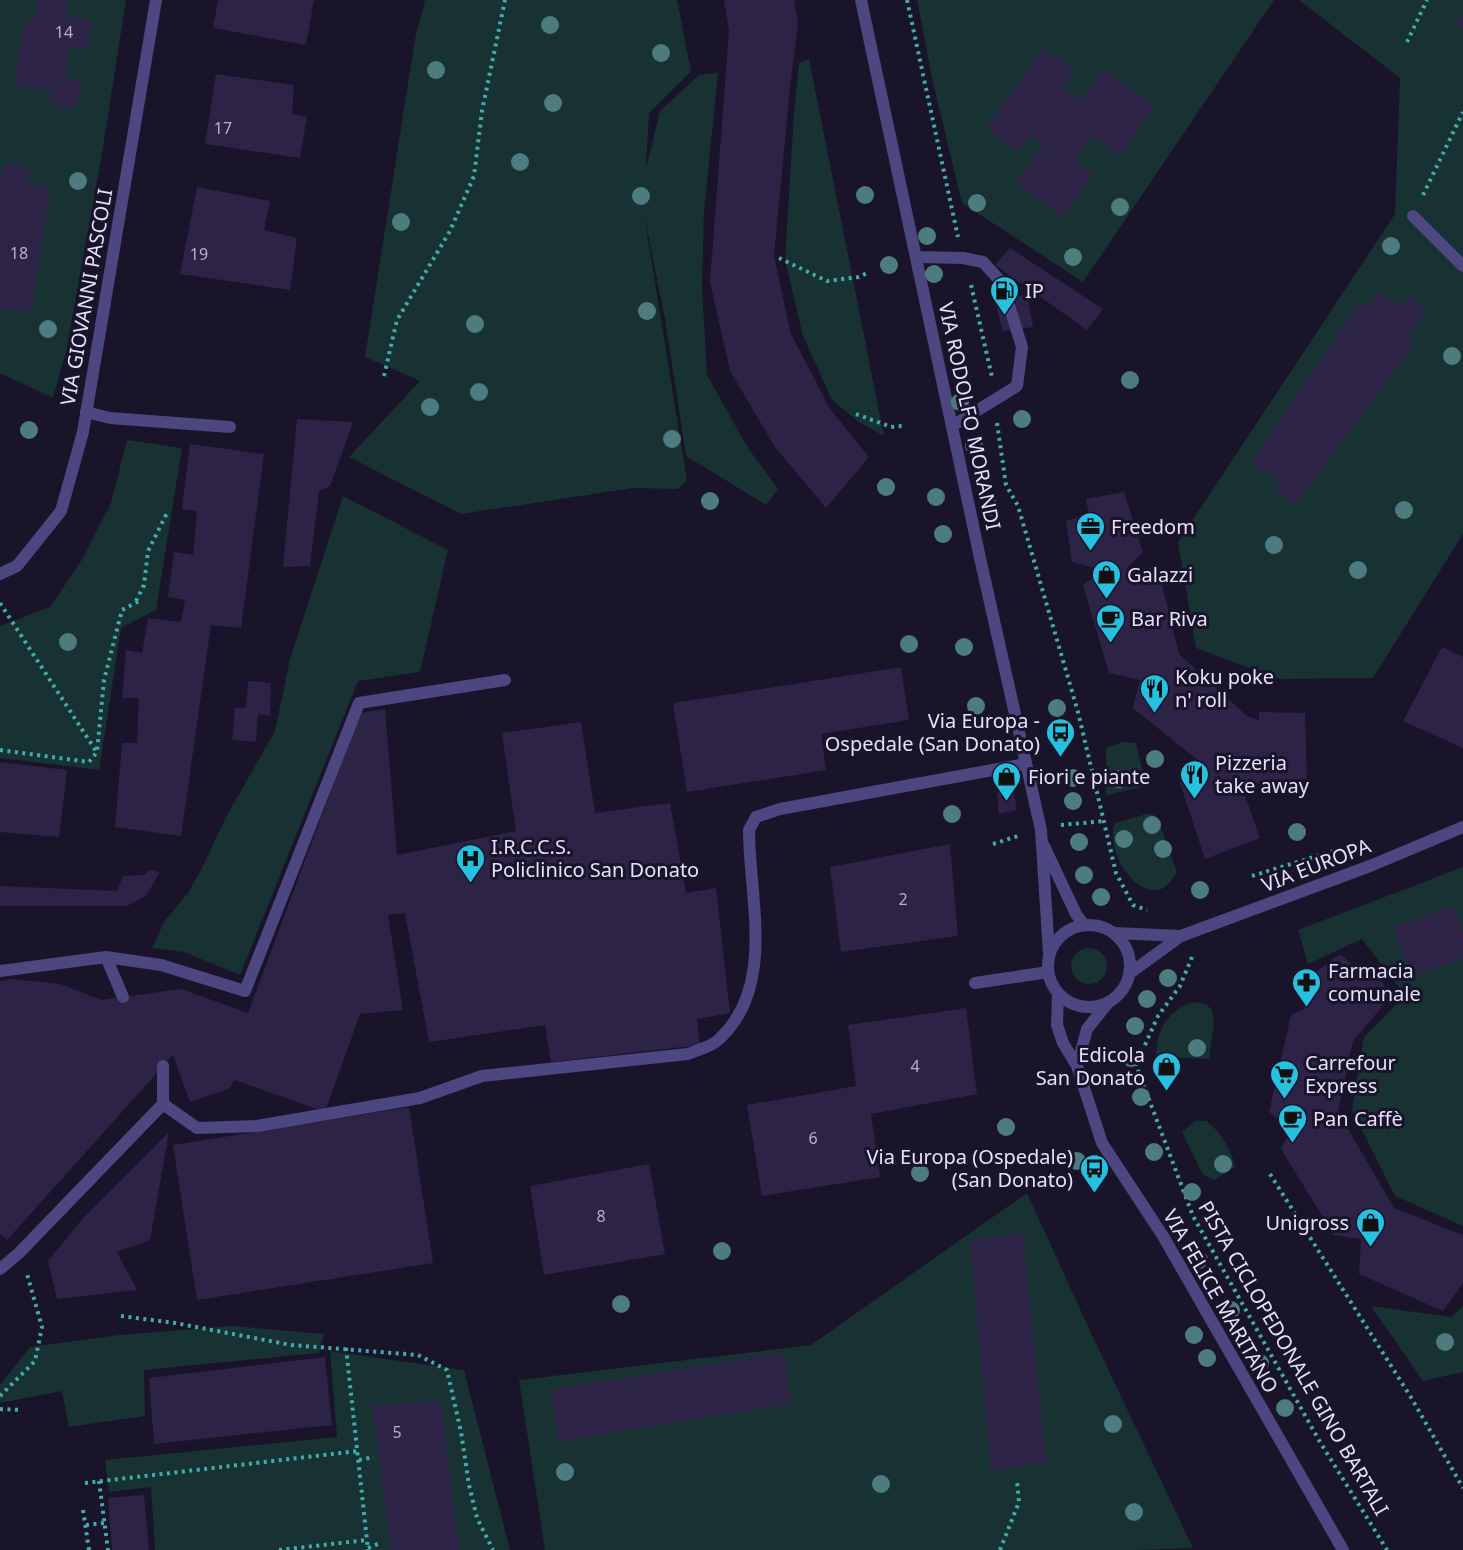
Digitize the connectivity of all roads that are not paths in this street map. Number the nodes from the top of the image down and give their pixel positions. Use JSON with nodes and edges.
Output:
{"nodes":[{"id":1,"x":156,"y":0,"type":"edge"},
{"id":2,"x":861,"y":0,"type":"edge"},
{"id":3,"x":1413,"y":216,"type":"dead end"},
{"id":4,"x":916,"y":257,"type":"junction"},
{"id":5,"x":1463,"y":266,"type":"edge"},
{"id":6,"x":86,"y":412,"type":"junction"},
{"id":7,"x":952,"y":426,"type":"junction"},
{"id":8,"x":230,"y":427,"type":"dead end"},
{"id":9,"x":0,"y":574,"type":"edge"},
{"id":10,"x":505,"y":680,"type":"dead end"},
{"id":11,"x":1025,"y":764,"type":"junction"},
{"id":12,"x":1463,"y":827,"type":"edge"},
{"id":13,"x":1041,"y":839,"type":"junction"},
{"id":14,"x":1084,"y":925,"type":"junction"},
{"id":15,"x":1114,"y":933,"type":"junction"},
{"id":16,"x":1181,"y":936,"type":"junction"},
{"id":17,"x":1049,"y":953,"type":"junction"},
{"id":18,"x":106,"y":957,"type":"junction"},
{"id":19,"x":0,"y":971,"type":"edge"},
{"id":20,"x":1048,"y":972,"type":"junction"},
{"id":21,"x":1130,"y":973,"type":"junction"},
{"id":22,"x":975,"y":983,"type":"dead end"},
{"id":23,"x":1058,"y":994,"type":"junction"},
{"id":24,"x":123,"y":997,"type":"dead end"},
{"id":25,"x":1107,"y":1003,"type":"junction"},
{"id":26,"x":163,"y":1066,"type":"dead end"},
{"id":27,"x":1077,"y":1066,"type":"junction"},
{"id":28,"x":163,"y":1104,"type":"junction"},
{"id":29,"x":0,"y":1269,"type":"edge"},
{"id":30,"x":1343,"y":1550,"type":"edge"}],
"edges":[{"from":1,"to":6,"type":"street","name":"VIA GIOVANNI PASCOLI"},
{"from":2,"to":4,"type":"street","name":"VIA RODOLFO MORANDI"},
{"from":3,"to":5,"type":"street"},
{"from":4,"to":7,"type":"street","name":"VIA RODOLFO MORANDI"},
{"from":4,"to":7,"type":"street"},
{"from":6,"to":8,"type":"street"},
{"from":6,"to":9,"type":"street","name":"VIA GIOVANNI PASCOLI"},
{"from":7,"to":11,"type":"street","name":"VIA RODOLFO MORANDI"},
{"from":10,"to":18,"type":"street"},
{"from":11,"to":13,"type":"street","name":"VIA RODOLFO MORANDI"},
{"from":11,"to":28,"type":"street"},
{"from":12,"to":16,"type":"street","name":"VIA EUROPA"},
{"from":13,"to":14,"type":"street","name":"VIA RODOLFO MORANDI"},
{"from":13,"to":17,"type":"street","name":"VIA RODOLFO MORANDI"},
{"from":14,"to":15,"type":"street"},
{"from":14,"to":17,"type":"street"},
{"from":15,"to":16,"type":"street","name":"VIA EUROPA"},
{"from":15,"to":21,"type":"street"},
{"from":16,"to":21,"type":"street","name":"VIA EUROPA"},
{"from":17,"to":20,"type":"street"},
{"from":18,"to":19,"type":"street"},
{"from":18,"to":24,"type":"street"},
{"from":20,"to":22,"type":"street"},
{"from":20,"to":23,"type":"street"},
{"from":21,"to":25,"type":"street"},
{"from":23,"to":25,"type":"street"},
{"from":23,"to":27,"type":"street","name":"VIA FELICE MARITANO"},
{"from":25,"to":27,"type":"street"},
{"from":26,"to":28,"type":"street"},
{"from":27,"to":30,"type":"street","name":"VIA FELICE MARITANO"},
{"from":28,"to":29,"type":"street"}]}
